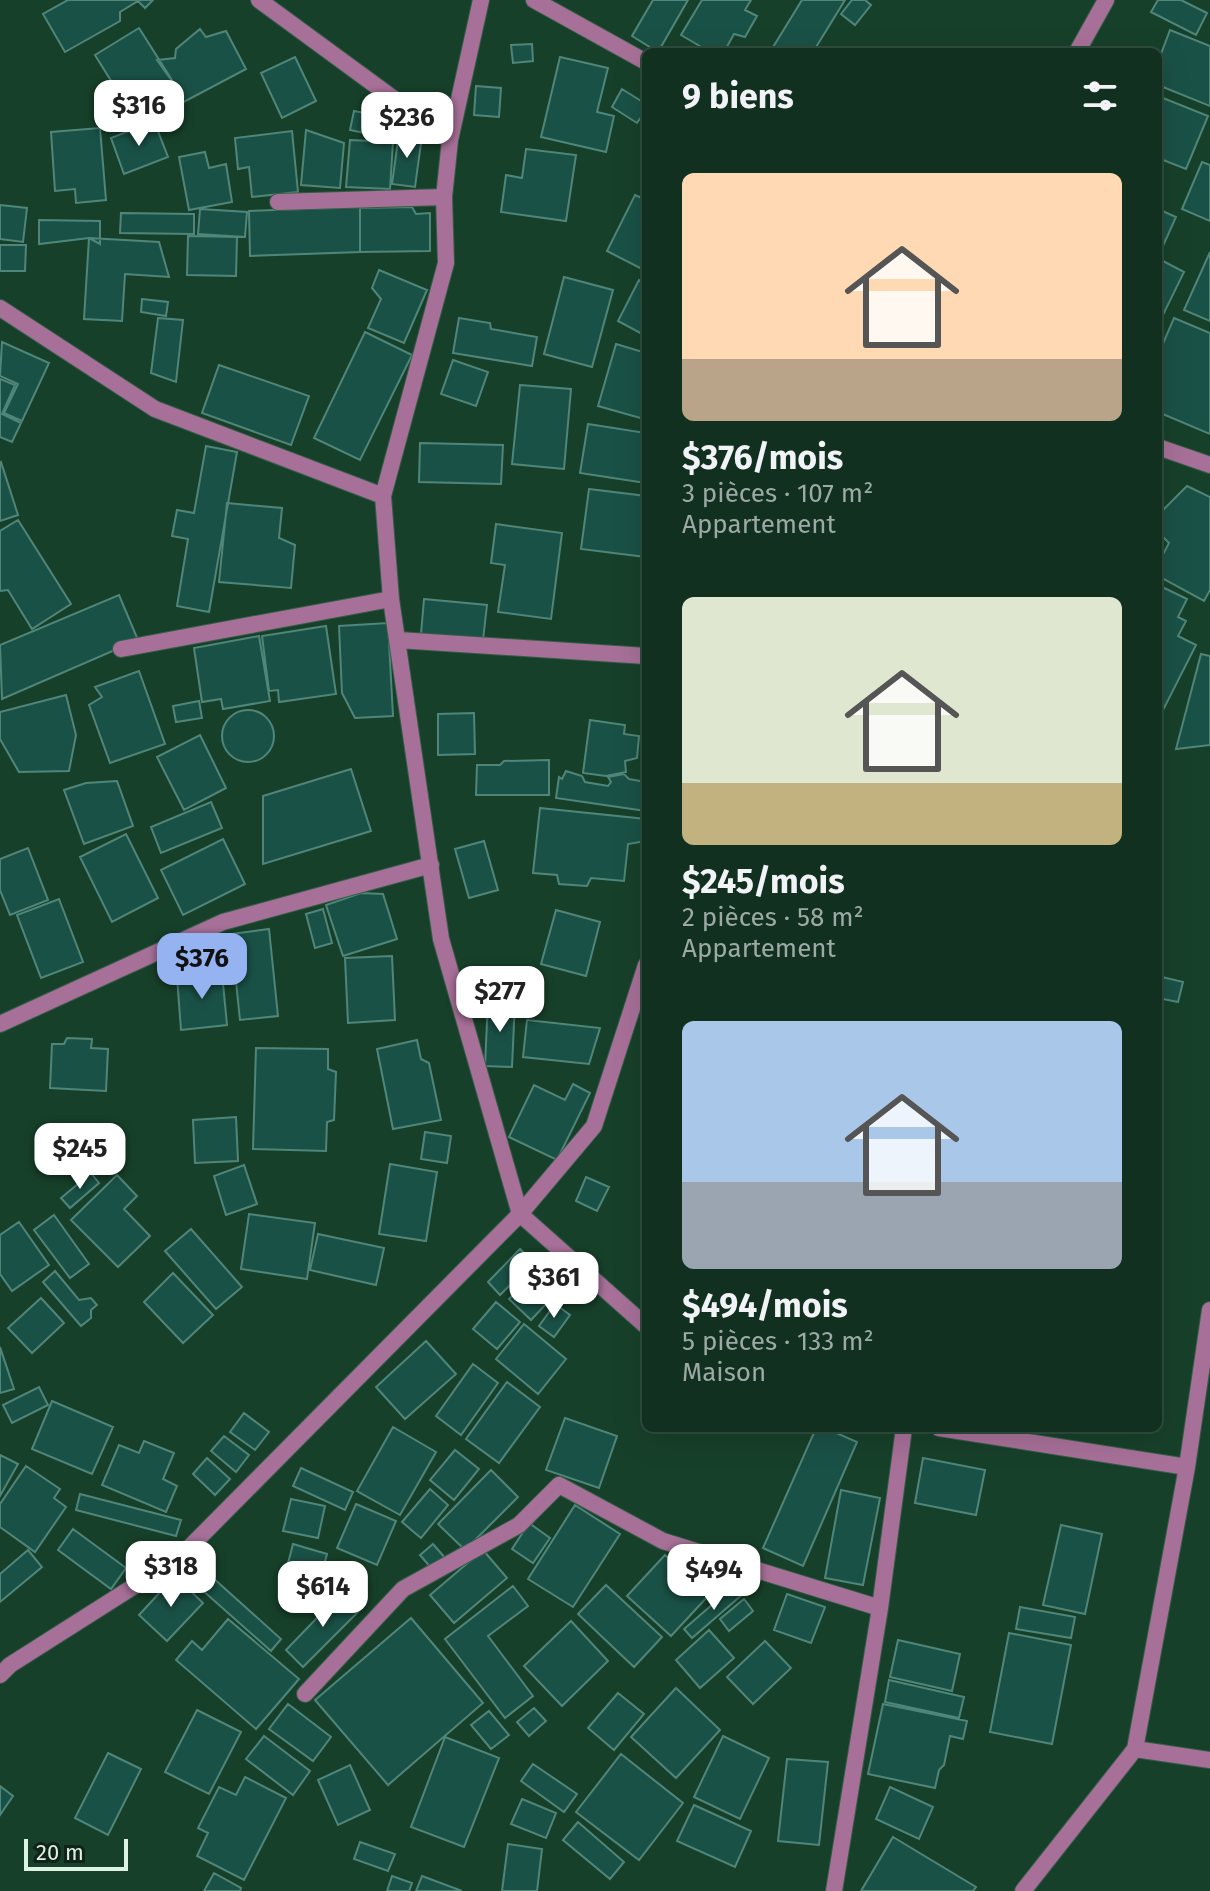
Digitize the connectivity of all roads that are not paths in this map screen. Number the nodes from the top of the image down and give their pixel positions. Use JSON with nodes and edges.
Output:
{"nodes":[{"id":1,"x":259,"y":0,"type":"edge"},
{"id":2,"x":481,"y":0,"type":"edge"},
{"id":3,"x":534,"y":0,"type":"edge"},
{"id":4,"x":1106,"y":0,"type":"edge"},
{"id":5,"x":1079,"y":48,"type":"edge"},
{"id":6,"x":642,"y":60,"type":"edge"},
{"id":7,"x":450,"y":140,"type":"junction"},
{"id":8,"x":444,"y":197,"type":"junction"},
{"id":9,"x":278,"y":202,"type":"dead end"},
{"id":10,"x":0,"y":308,"type":"edge"},
{"id":11,"x":1162,"y":448,"type":"edge"},
{"id":12,"x":1210,"y":465,"type":"edge"},
{"id":13,"x":383,"y":496,"type":"junction"},
{"id":14,"x":391,"y":599,"type":"junction"},
{"id":15,"x":398,"y":640,"type":"junction"},
{"id":16,"x":121,"y":649,"type":"dead end"},
{"id":17,"x":642,"y":656,"type":"edge"},
{"id":18,"x":431,"y":865,"type":"junction"},
{"id":19,"x":642,"y":977,"type":"edge"},
{"id":20,"x":0,"y":1024,"type":"edge"},
{"id":21,"x":520,"y":1214,"type":"junction"},
{"id":22,"x":1210,"y":1310,"type":"edge"},
{"id":23,"x":642,"y":1322,"type":"edge"},
{"id":24,"x":903,"y":1432,"type":"edge"},
{"id":25,"x":964,"y":1432,"type":"edge"},
{"id":26,"x":1187,"y":1467,"type":"junction"},
{"id":27,"x":880,"y":1608,"type":"junction"},
{"id":28,"x":0,"y":1675,"type":"edge"},
{"id":29,"x":305,"y":1694,"type":"dead end"},
{"id":30,"x":1135,"y":1749,"type":"junction"},
{"id":31,"x":1210,"y":1760,"type":"edge"},
{"id":32,"x":834,"y":1891,"type":"edge"},
{"id":33,"x":1023,"y":1891,"type":"edge"}],
"edges":[{"from":1,"to":7,"type":"street"},
{"from":2,"to":7,"type":"street"},
{"from":3,"to":6,"type":"street"},
{"from":4,"to":5,"type":"street"},
{"from":7,"to":8,"type":"street"},
{"from":8,"to":9,"type":"street"},
{"from":8,"to":13,"type":"street"},
{"from":10,"to":13,"type":"street"},
{"from":11,"to":12,"type":"street"},
{"from":13,"to":14,"type":"street"},
{"from":14,"to":15,"type":"street"},
{"from":14,"to":16,"type":"street"},
{"from":15,"to":17,"type":"street"},
{"from":15,"to":18,"type":"street"},
{"from":18,"to":20,"type":"street"},
{"from":18,"to":21,"type":"street"},
{"from":19,"to":21,"type":"street"},
{"from":21,"to":23,"type":"street"},
{"from":21,"to":28,"type":"street"},
{"from":22,"to":26,"type":"street"},
{"from":24,"to":27,"type":"street"},
{"from":25,"to":26,"type":"street"},
{"from":26,"to":30,"type":"street"},
{"from":27,"to":29,"type":"street"},
{"from":27,"to":32,"type":"street"},
{"from":30,"to":31,"type":"street"},
{"from":30,"to":33,"type":"street"}]}
